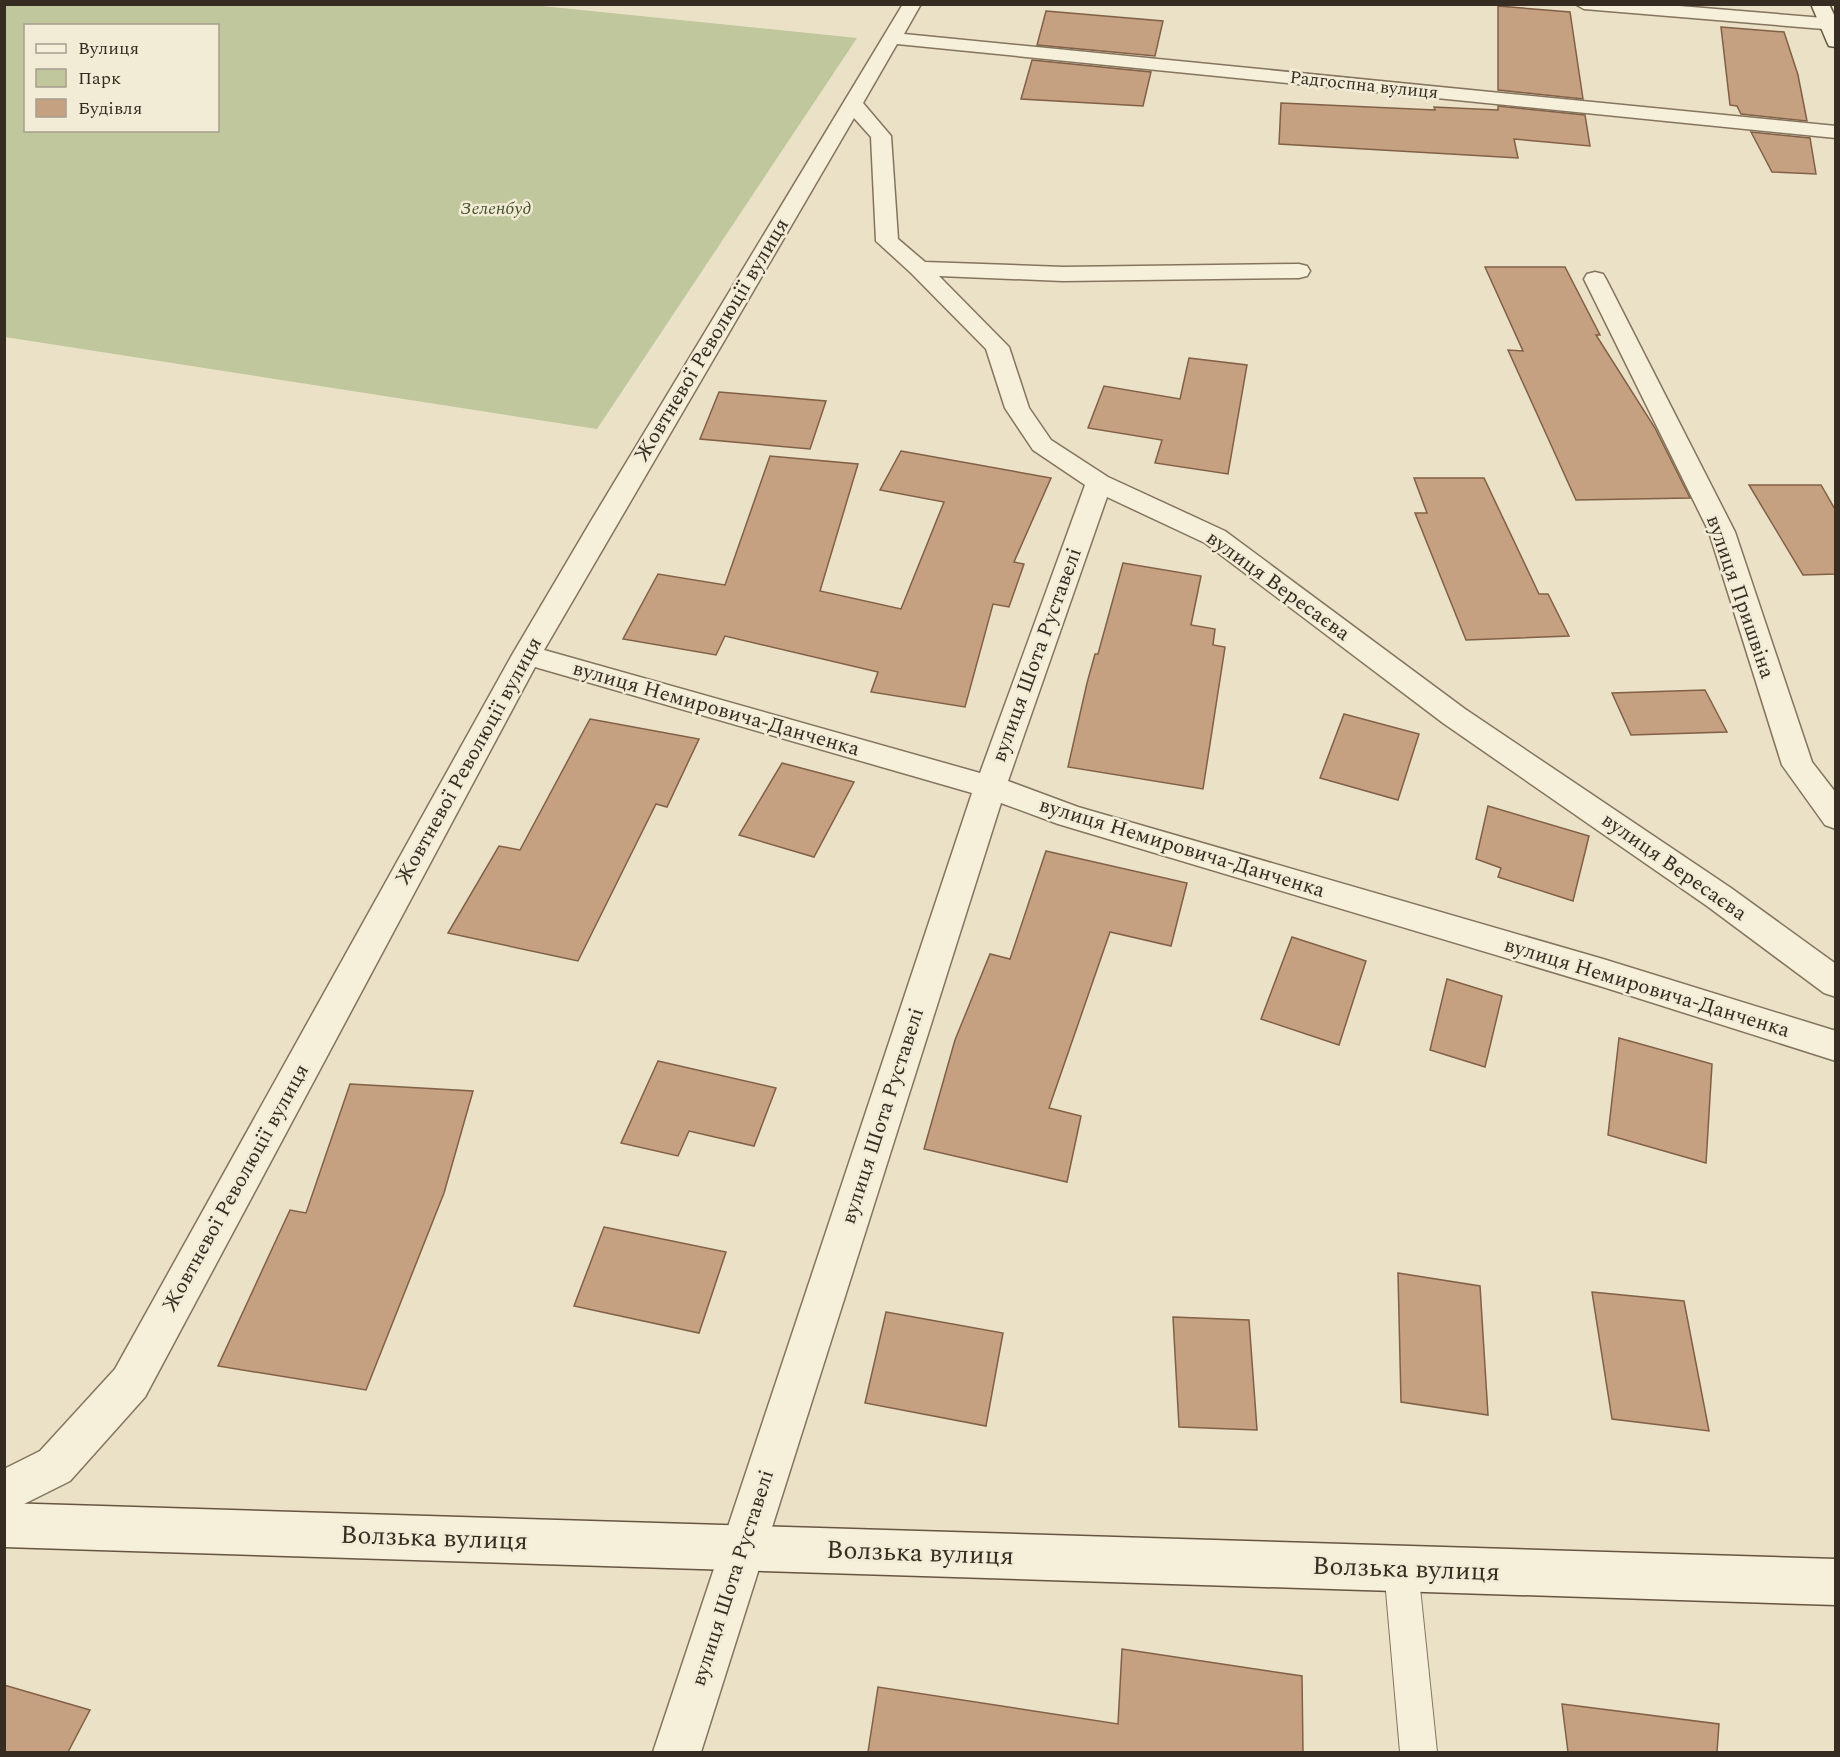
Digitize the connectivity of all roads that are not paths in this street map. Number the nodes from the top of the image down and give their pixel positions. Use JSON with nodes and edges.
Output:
{"nodes":[{"id":1,"x":912,"y":4,"type":"edge"},
{"id":2,"x":1584,"y":4,"type":"edge"},
{"id":3,"x":1820,"y":4,"type":"edge"},
{"id":4,"x":1831,"y":25,"type":"edge"},
{"id":5,"x":892,"y":38,"type":"junction"},
{"id":6,"x":1836,"y":42,"type":"edge"},
{"id":7,"x":853,"y":104,"type":"junction"},
{"id":8,"x":1836,"y":132,"type":"edge"},
{"id":9,"x":919,"y":268,"type":"junction"},
{"id":10,"x":1299,"y":271,"type":"dead end"},
{"id":11,"x":1595,"y":279,"type":"dead end"},
{"id":12,"x":1099,"y":483,"type":"junction"},
{"id":13,"x":527,"y":655,"type":"junction"},
{"id":14,"x":990,"y":787,"type":"junction"},
{"id":15,"x":1836,"y":817,"type":"edge"},
{"id":16,"x":1836,"y":983,"type":"edge"},
{"id":17,"x":1836,"y":1046,"type":"edge"},
{"id":18,"x":4,"y":1492,"type":"edge"},
{"id":19,"x":4,"y":1525,"type":"edge"},
{"id":20,"x":742,"y":1548,"type":"junction"},
{"id":21,"x":1401,"y":1568,"type":"junction"},
{"id":22,"x":1836,"y":1582,"type":"edge"},
{"id":23,"x":677,"y":1752,"type":"edge"},
{"id":24,"x":1419,"y":1752,"type":"edge"}],
"edges":[{"from":1,"to":5,"type":"street","name":"Жовтневої Революції вулиця"},
{"from":2,"to":4,"type":"street"},
{"from":3,"to":4,"type":"street"},
{"from":4,"to":6,"type":"street"},
{"from":5,"to":7,"type":"street","name":"Жовтневої Революції вулиця"},
{"from":5,"to":8,"type":"street","name":"Радгоспна вулиця"},
{"from":7,"to":9,"type":"street","name":"вулиця Вересаєва"},
{"from":7,"to":13,"type":"street","name":"Жовтневої Революції вулиця"},
{"from":9,"to":10,"type":"street"},
{"from":9,"to":12,"type":"street","name":"вулиця Вересаєва"},
{"from":11,"to":15,"type":"street","name":"вулиця Пришвіна"},
{"from":12,"to":14,"type":"street","name":"вулиця Шота Руставелі"},
{"from":12,"to":16,"type":"street","name":"вулиця Вересаєва"},
{"from":13,"to":14,"type":"street","name":"вулиця Немировича-Данченка"},
{"from":13,"to":18,"type":"street","name":"Жовтневої Революції вулиця"},
{"from":14,"to":17,"type":"street","name":"вулиця Немировича-Данченка"},
{"from":14,"to":20,"type":"street","name":"вулиця Шота Руставелі"},
{"from":19,"to":20,"type":"street","name":"Волзька вулиця"},
{"from":20,"to":21,"type":"street","name":"Волзька вулиця"},
{"from":20,"to":23,"type":"street","name":"вулиця Шота Руставелі"},
{"from":21,"to":22,"type":"street","name":"Волзька вулиця"},
{"from":21,"to":24,"type":"lane"}]}
